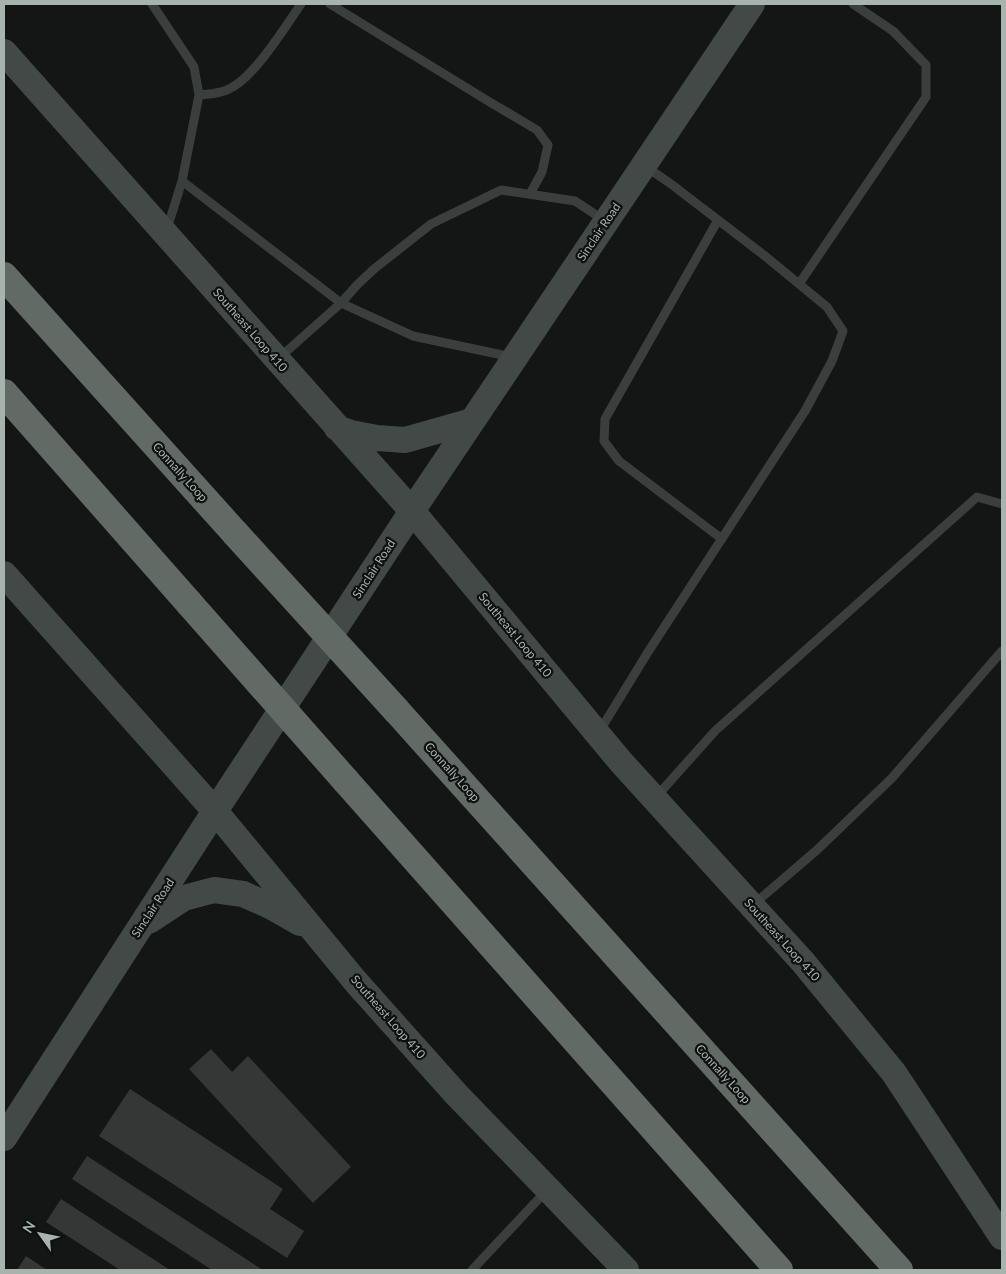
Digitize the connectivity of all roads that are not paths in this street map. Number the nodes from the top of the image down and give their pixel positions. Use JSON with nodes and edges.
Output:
{"nodes":[{"id":1,"x":152,"y":4,"type":"edge"},
{"id":2,"x":301,"y":4,"type":"edge"},
{"id":3,"x":330,"y":4,"type":"edge"},
{"id":4,"x":752,"y":4,"type":"edge"},
{"id":5,"x":853,"y":4,"type":"edge"},
{"id":6,"x":4,"y":52,"type":"edge"},
{"id":7,"x":199,"y":95,"type":"junction"},
{"id":8,"x":644,"y":165,"type":"junction"},
{"id":9,"x":182,"y":181,"type":"junction"},
{"id":10,"x":530,"y":194,"type":"junction"},
{"id":11,"x":718,"y":220,"type":"junction"},
{"id":12,"x":606,"y":222,"type":"junction"},
{"id":13,"x":166,"y":234,"type":"junction"},
{"id":14,"x":4,"y":276,"type":"edge"},
{"id":15,"x":799,"y":284,"type":"junction"},
{"id":16,"x":341,"y":303,"type":"junction"},
{"id":17,"x":515,"y":357,"type":"junction"},
{"id":18,"x":277,"y":360,"type":"junction"},
{"id":19,"x":4,"y":392,"type":"edge"},
{"id":20,"x":472,"y":421,"type":"junction"},
{"id":21,"x":337,"y":428,"type":"junction"},
{"id":22,"x":1002,"y":504,"type":"edge"},
{"id":23,"x":412,"y":511,"type":"junction"},
{"id":24,"x":722,"y":539,"type":"junction"},
{"id":25,"x":4,"y":574,"type":"edge"},
{"id":26,"x":1002,"y":651,"type":"edge"},
{"id":27,"x":597,"y":734,"type":"junction"},
{"id":28,"x":654,"y":799,"type":"junction"},
{"id":29,"x":215,"y":811,"type":"junction"},
{"id":30,"x":752,"y":905,"type":"junction"},
{"id":31,"x":140,"y":927,"type":"junction"},
{"id":32,"x":314,"y":931,"type":"junction"},
{"id":33,"x":4,"y":1138,"type":"edge"},
{"id":34,"x":548,"y":1189,"type":"junction"},
{"id":35,"x":1002,"y":1237,"type":"edge"},
{"id":36,"x":472,"y":1270,"type":"edge"},
{"id":37,"x":626,"y":1270,"type":"edge"},
{"id":38,"x":779,"y":1270,"type":"edge"},
{"id":39,"x":900,"y":1270,"type":"edge"}],
"edges":[{"from":1,"to":7,"type":"lane"},
{"from":2,"to":7,"type":"lane"},
{"from":3,"to":10,"type":"lane"},
{"from":4,"to":8,"type":"main road","name":"Sinclair Road"},
{"from":5,"to":15,"type":"lane"},
{"from":6,"to":13,"type":"main road","name":"Southeast Loop 410"},
{"from":7,"to":9,"type":"lane"},
{"from":8,"to":11,"type":"lane"},
{"from":8,"to":12,"type":"main road","name":"Sinclair Road"},
{"from":9,"to":13,"type":"lane"},
{"from":9,"to":16,"type":"lane"},
{"from":10,"to":12,"type":"lane"},
{"from":10,"to":16,"type":"lane"},
{"from":11,"to":15,"type":"lane"},
{"from":11,"to":24,"type":"lane"},
{"from":12,"to":17,"type":"main road","name":"Sinclair Road"},
{"from":13,"to":18,"type":"main road","name":"Southeast Loop 410"},
{"from":14,"to":39,"type":"highway","name":"Connally Loop","bridge":true},
{"from":15,"to":24,"type":"lane"},
{"from":16,"to":17,"type":"lane"},
{"from":16,"to":18,"type":"lane"},
{"from":17,"to":20,"type":"main road","name":"Sinclair Road"},
{"from":18,"to":21,"type":"main road","name":"Southeast Loop 410"},
{"from":19,"to":38,"type":"highway","bridge":true},
{"from":20,"to":21,"type":"main road"},
{"from":20,"to":23,"type":"main road","name":"Sinclair Road"},
{"from":21,"to":23,"type":"main road","name":"Southeast Loop 410"},
{"from":22,"to":28,"type":"lane"},
{"from":23,"to":27,"type":"main road","name":"Southeast Loop 410"},
{"from":23,"to":29,"type":"main road","name":"Sinclair Road"},
{"from":24,"to":27,"type":"lane"},
{"from":25,"to":29,"type":"main road","name":"Southeast Loop 410"},
{"from":26,"to":30,"type":"lane"},
{"from":27,"to":28,"type":"main road","name":"Southeast Loop 410"},
{"from":28,"to":30,"type":"main road","name":"Southeast Loop 410"},
{"from":29,"to":31,"type":"main road","name":"Sinclair Road"},
{"from":29,"to":32,"type":"main road","name":"Southeast Loop 410"},
{"from":30,"to":35,"type":"main road","name":"Southeast Loop 410"},
{"from":31,"to":32,"type":"main road"},
{"from":31,"to":33,"type":"main road","name":"Sinclair Road"},
{"from":32,"to":34,"type":"main road","name":"Southeast Loop 410"},
{"from":34,"to":36,"type":"lane"},
{"from":34,"to":37,"type":"main road","name":"Southeast Loop 410"}]}
